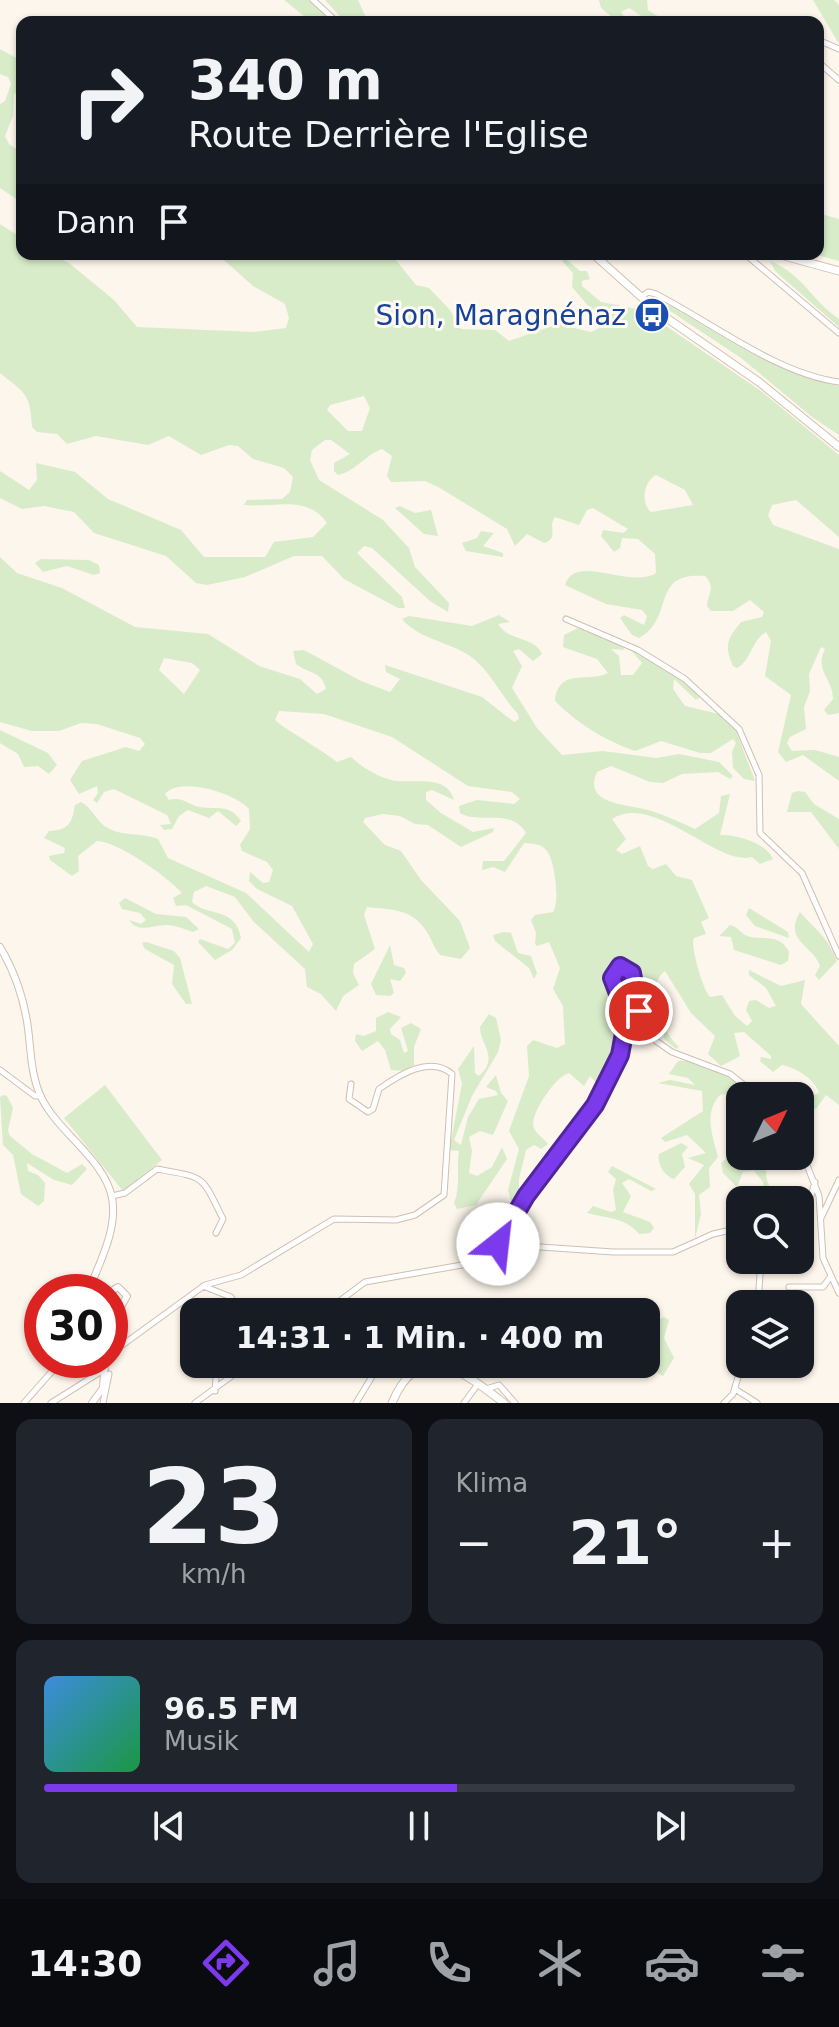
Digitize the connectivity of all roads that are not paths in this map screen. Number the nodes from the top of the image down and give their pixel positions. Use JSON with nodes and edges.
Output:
{"nodes":[{"id":1,"x":313,"y":0,"type":"edge"},
{"id":2,"x":330,"y":16,"type":"edge"},
{"id":3,"x":600,"y":260,"type":"edge"},
{"id":4,"x":752,"y":260,"type":"edge"},
{"id":5,"x":799,"y":260,"type":"edge"},
{"id":6,"x":839,"y":271,"type":"edge"},
{"id":7,"x":641,"y":297,"type":"junction"},
{"id":8,"x":839,"y":333,"type":"edge"},
{"id":9,"x":839,"y":382,"type":"edge"},
{"id":10,"x":839,"y":447,"type":"edge"},
{"id":11,"x":566,"y":619,"type":"dead end"},
{"id":12,"x":0,"y":947,"type":"edge"},
{"id":13,"x":839,"y":956,"type":"edge"},
{"id":14,"x":0,"y":1070,"type":"edge"},
{"id":15,"x":738,"y":1082,"type":"edge"},
{"id":16,"x":351,"y":1084,"type":"dead end"},
{"id":17,"x":41,"y":1096,"type":"junction"},
{"id":18,"x":810,"y":1170,"type":"edge"},
{"id":19,"x":839,"y":1180,"type":"edge"},
{"id":20,"x":815,"y":1182,"type":"junction"},
{"id":21,"x":814,"y":1186,"type":"edge"},
{"id":22,"x":112,"y":1196,"type":"junction"},
{"id":23,"x":820,"y":1219,"type":"junction"},
{"id":24,"x":726,"y":1231,"type":"edge"},
{"id":25,"x":216,"y":1233,"type":"dead end"},
{"id":26,"x":498,"y":1244,"type":"junction"},
{"id":27,"x":95,"y":1274,"type":"edge"},
{"id":28,"x":831,"y":1276,"type":"junction"},
{"id":29,"x":203,"y":1286,"type":"junction"},
{"id":30,"x":789,"y":1287,"type":"dead end"},
{"id":31,"x":838,"y":1290,"type":"edge"},
{"id":32,"x":232,"y":1298,"type":"edge"},
{"id":33,"x":344,"y":1298,"type":"edge"},
{"id":34,"x":128,"y":1341,"type":"edge"},
{"id":35,"x":46,"y":1378,"type":"edge"},
{"id":36,"x":96,"y":1378,"type":"edge"},
{"id":37,"x":106,"y":1378,"type":"edge"},
{"id":38,"x":106,"y":1378,"type":"edge"},
{"id":39,"x":216,"y":1378,"type":"edge"},
{"id":40,"x":231,"y":1378,"type":"edge"},
{"id":41,"x":371,"y":1378,"type":"edge"},
{"id":42,"x":738,"y":1378,"type":"edge"},
{"id":43,"x":479,"y":1383,"type":"junction"},
{"id":44,"x":486,"y":1389,"type":"junction"},
{"id":45,"x":735,"y":1389,"type":"junction"},
{"id":46,"x":215,"y":1391,"type":"junction"},
{"id":47,"x":24,"y":1403,"type":"edge"},
{"id":48,"x":51,"y":1403,"type":"edge"},
{"id":49,"x":92,"y":1403,"type":"edge"},
{"id":50,"x":103,"y":1403,"type":"edge"},
{"id":51,"x":195,"y":1403,"type":"edge"},
{"id":52,"x":356,"y":1403,"type":"edge"},
{"id":53,"x":392,"y":1403,"type":"edge"},
{"id":54,"x":464,"y":1403,"type":"edge"},
{"id":55,"x":504,"y":1403,"type":"edge"},
{"id":56,"x":515,"y":1403,"type":"edge"},
{"id":57,"x":724,"y":1403,"type":"edge"},
{"id":58,"x":757,"y":1403,"type":"edge"}],
"edges":[{"from":1,"to":2,"type":"street"},
{"from":3,"to":7,"type":"main road"},
{"from":4,"to":8,"type":"street"},
{"from":5,"to":6,"type":"main road"},
{"from":7,"to":9,"type":"street"},
{"from":7,"to":10,"type":"main road"},
{"from":11,"to":13,"type":"street"},
{"from":12,"to":17,"type":"street"},
{"from":14,"to":17,"type":"street"},
{"from":15,"to":26,"type":"street"},
{"from":16,"to":29,"type":"street"},
{"from":17,"to":22,"type":"street"},
{"from":18,"to":20,"type":"street"},
{"from":19,"to":23,"type":"street"},
{"from":20,"to":21,"type":"street"},
{"from":20,"to":23,"type":"street"},
{"from":22,"to":25,"type":"street"},
{"from":22,"to":27,"type":"street"},
{"from":23,"to":28,"type":"street"},
{"from":24,"to":26,"type":"street"},
{"from":26,"to":33,"type":"street"},
{"from":28,"to":30,"type":"street"},
{"from":28,"to":31,"type":"street"},
{"from":29,"to":32,"type":"street"},
{"from":29,"to":34,"type":"street"},
{"from":35,"to":47,"type":"street"},
{"from":36,"to":48,"type":"street"},
{"from":37,"to":49,"type":"street"},
{"from":38,"to":50,"type":"street"},
{"from":39,"to":46,"type":"street"},
{"from":40,"to":46,"type":"street"},
{"from":41,"to":52,"type":"street"},
{"from":42,"to":45,"type":"street"},
{"from":43,"to":44,"type":"main road"},
{"from":43,"to":53,"type":"main road"},
{"from":43,"to":54,"type":"street"},
{"from":44,"to":55,"type":"main road"},
{"from":44,"to":56,"type":"street"},
{"from":45,"to":57,"type":"street"},
{"from":45,"to":58,"type":"street"},
{"from":46,"to":51,"type":"street"}]}
